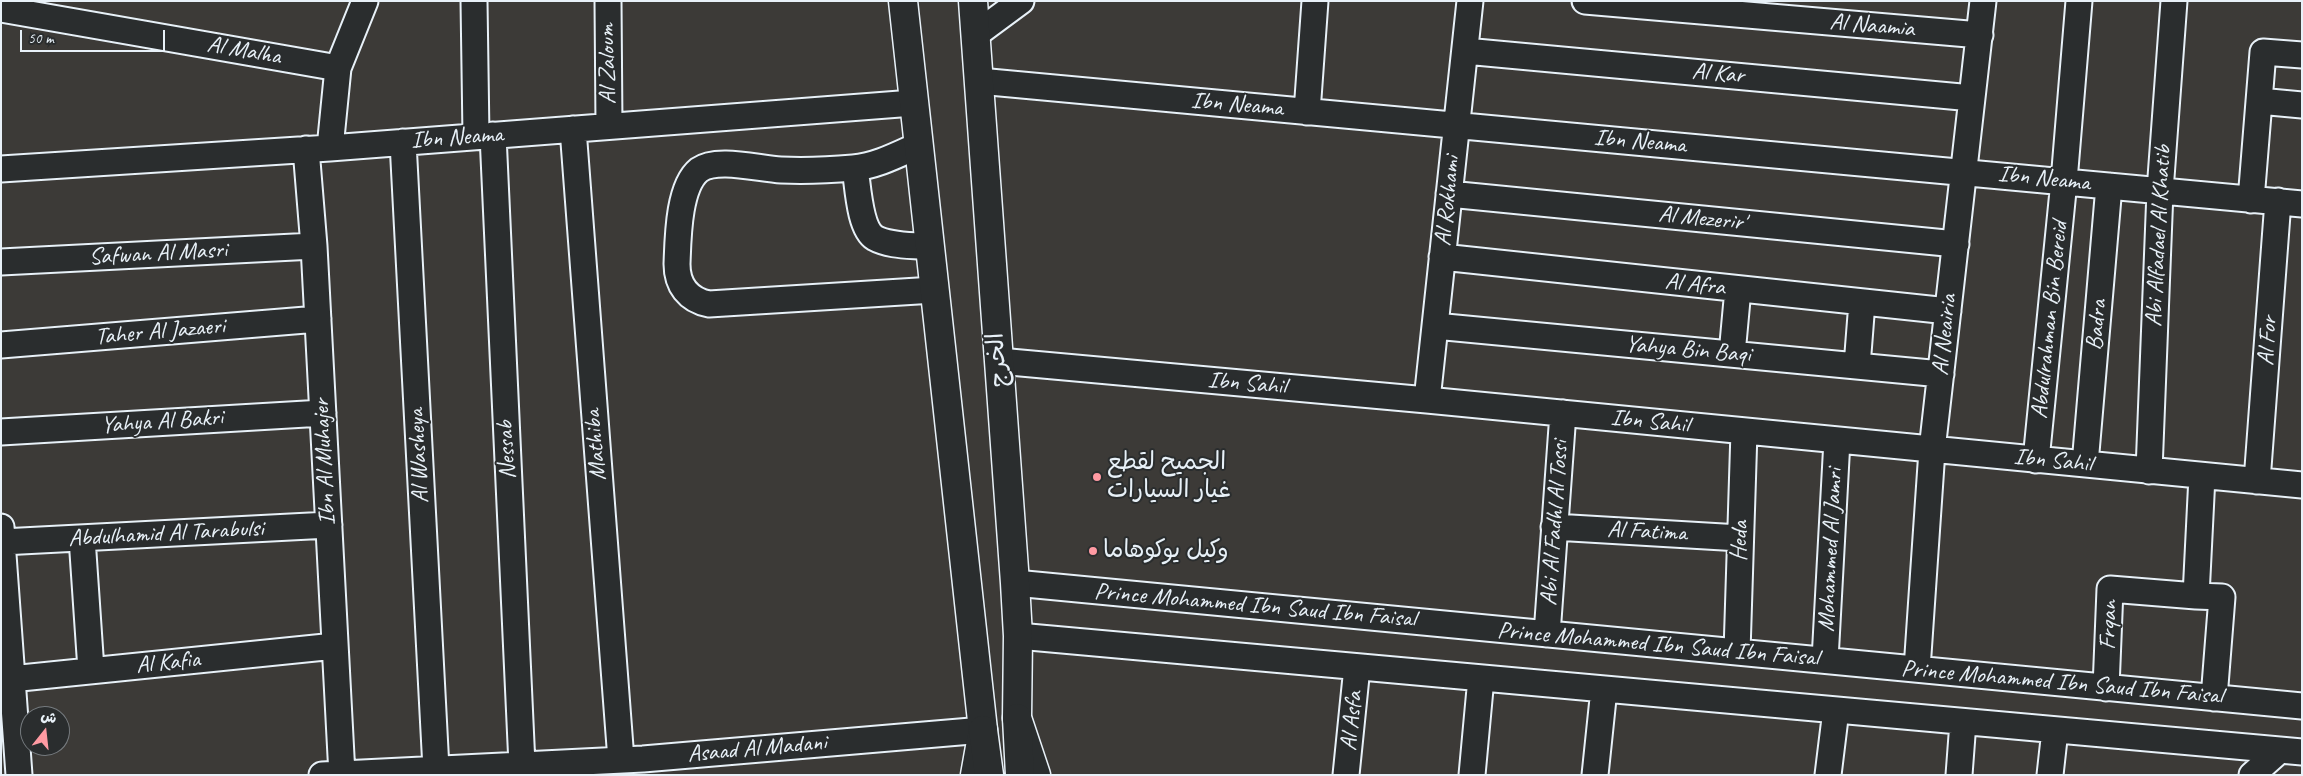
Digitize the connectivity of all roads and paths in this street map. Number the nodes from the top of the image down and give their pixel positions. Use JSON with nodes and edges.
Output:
{"nodes":[{"id":1,"x":365,"y":1,"type":"edge"},
{"id":2,"x":474,"y":1,"type":"edge"},
{"id":3,"x":608,"y":1,"type":"edge"},
{"id":4,"x":903,"y":1,"type":"edge"},
{"id":5,"x":973,"y":1,"type":"edge"},
{"id":6,"x":1021,"y":1,"type":"edge"},
{"id":7,"x":1315,"y":1,"type":"edge"},
{"id":8,"x":1470,"y":1,"type":"edge"},
{"id":9,"x":1585,"y":1,"type":"edge"},
{"id":10,"x":1983,"y":1,"type":"edge"},
{"id":11,"x":2079,"y":1,"type":"edge"},
{"id":12,"x":2174,"y":1,"type":"edge"},
{"id":13,"x":5,"y":6,"type":"edge"},
{"id":14,"x":976,"y":34,"type":"junction"},
{"id":15,"x":1980,"y":35,"type":"junction"},
{"id":16,"x":1464,"y":51,"type":"junction"},
{"id":17,"x":2302,"y":55,"type":"edge"},
{"id":18,"x":338,"y":68,"type":"junction"},
{"id":19,"x":979,"y":81,"type":"junction"},
{"id":20,"x":1972,"y":98,"type":"junction"},
{"id":21,"x":2259,"y":101,"type":"junction"},
{"id":22,"x":913,"y":103,"type":"junction"},
{"id":23,"x":2302,"y":105,"type":"edge"},
{"id":24,"x":1307,"y":112,"type":"junction"},
{"id":25,"x":609,"y":126,"type":"junction"},
{"id":26,"x":1456,"y":126,"type":"junction"},
{"id":27,"x":573,"y":129,"type":"junction"},
{"id":28,"x":485,"y":136,"type":"junction"},
{"id":29,"x":403,"y":142,"type":"junction"},
{"id":30,"x":917,"y":146,"type":"junction"},
{"id":31,"x":330,"y":148,"type":"junction"},
{"id":32,"x":306,"y":149,"type":"junction"},
{"id":33,"x":855,"y":168,"type":"junction"},
{"id":34,"x":1,"y":169,"type":"edge"},
{"id":35,"x":1964,"y":171,"type":"junction"},
{"id":36,"x":2064,"y":181,"type":"junction"},
{"id":37,"x":2110,"y":186,"type":"junction"},
{"id":38,"x":2160,"y":191,"type":"junction"},
{"id":39,"x":1449,"y":194,"type":"junction"},
{"id":40,"x":2250,"y":200,"type":"junction"},
{"id":41,"x":2290,"y":203,"type":"edge"},
{"id":42,"x":1956,"y":244,"type":"junction"},
{"id":43,"x":314,"y":246,"type":"junction"},
{"id":44,"x":929,"y":246,"type":"junction"},
{"id":45,"x":1442,"y":257,"type":"junction"},
{"id":46,"x":1,"y":262,"type":"edge"},
{"id":47,"x":1738,"y":289,"type":"junction"},
{"id":48,"x":934,"y":290,"type":"junction"},
{"id":49,"x":1862,"y":302,"type":"junction"},
{"id":50,"x":1948,"y":311,"type":"junction"},
{"id":51,"x":318,"y":319,"type":"junction"},
{"id":52,"x":1435,"y":326,"type":"junction"},
{"id":53,"x":1,"y":345,"type":"edge"},
{"id":54,"x":1732,"y":354,"type":"junction"},
{"id":55,"x":998,"y":361,"type":"junction"},
{"id":56,"x":1857,"y":366,"type":"junction"},
{"id":57,"x":1941,"y":374,"type":"junction"},
{"id":58,"x":1427,"y":400,"type":"junction"},
{"id":59,"x":323,"y":412,"type":"junction"},
{"id":60,"x":1563,"y":413,"type":"junction"},
{"id":61,"x":1744,"y":431,"type":"junction"},
{"id":62,"x":1,"y":432,"type":"edge"},
{"id":63,"x":1837,"y":440,"type":"junction"},
{"id":64,"x":1932,"y":450,"type":"junction"},
{"id":65,"x":2036,"y":460,"type":"junction"},
{"id":66,"x":2085,"y":464,"type":"junction"},
{"id":67,"x":2149,"y":471,"type":"junction"},
{"id":68,"x":2202,"y":476,"type":"junction"},
{"id":69,"x":2257,"y":481,"type":"junction"},
{"id":70,"x":2302,"y":485,"type":"edge"},
{"id":71,"x":329,"y":525,"type":"junction"},
{"id":72,"x":1554,"y":527,"type":"junction"},
{"id":73,"x":2,"y":534,"type":"edge"},
{"id":74,"x":82,"y":538,"type":"junction"},
{"id":75,"x":1740,"y":538,"type":"junction"},
{"id":76,"x":1015,"y":583,"type":"junction"},
{"id":77,"x":4,"y":595,"type":"edge"},
{"id":78,"x":2196,"y":596,"type":"junction"},
{"id":79,"x":1547,"y":634,"type":"junction"},
{"id":80,"x":1018,"y":636,"type":"junction"},
{"id":81,"x":335,"y":646,"type":"junction"},
{"id":82,"x":1737,"y":652,"type":"junction"},
{"id":83,"x":1825,"y":660,"type":"junction"},
{"id":84,"x":1357,"y":667,"type":"junction"},
{"id":85,"x":1917,"y":669,"type":"junction"},
{"id":86,"x":91,"y":670,"type":"junction"},
{"id":87,"x":1481,"y":678,"type":"junction"},
{"id":88,"x":7,"y":679,"type":"edge"},
{"id":89,"x":2106,"y":688,"type":"junction"},
{"id":90,"x":1604,"y":689,"type":"junction"},
{"id":91,"x":2214,"y":698,"type":"junction"},
{"id":92,"x":2302,"y":706,"type":"edge"},
{"id":93,"x":1836,"y":710,"type":"junction"},
{"id":94,"x":1017,"y":718,"type":"junction"},
{"id":95,"x":1963,"y":722,"type":"junction"},
{"id":96,"x":983,"y":730,"type":"junction"},
{"id":97,"x":2054,"y":730,"type":"junction"},
{"id":98,"x":2291,"y":751,"type":"edge"},
{"id":99,"x":637,"y":764,"type":"edge"},
{"id":100,"x":522,"y":765,"type":"junction"},
{"id":101,"x":436,"y":769,"type":"junction"},
{"id":102,"x":336,"y":774,"type":"edge"},
{"id":103,"x":19,"y":775,"type":"edge"},
{"id":104,"x":975,"y":775,"type":"edge"},
{"id":105,"x":988,"y":775,"type":"edge"},
{"id":106,"x":1020,"y":775,"type":"edge"},
{"id":107,"x":1036,"y":775,"type":"edge"},
{"id":108,"x":1346,"y":775,"type":"edge"},
{"id":109,"x":1472,"y":775,"type":"edge"},
{"id":110,"x":1595,"y":775,"type":"edge"},
{"id":111,"x":1828,"y":775,"type":"edge"},
{"id":112,"x":1959,"y":775,"type":"edge"},
{"id":113,"x":2050,"y":775,"type":"edge"},
{"id":114,"x":2252,"y":775,"type":"edge"}],
"edges":[{"from":1,"to":18,"type":"street"},
{"from":2,"to":28,"type":"street","name":"Nessab"},
{"from":3,"to":25,"type":"street","name":"Al Zaloum"},
{"from":4,"to":22,"type":"main road"},
{"from":5,"to":14,"type":"main road","name":"الخرج"},
{"from":6,"to":14,"type":"street"},
{"from":7,"to":24,"type":"street"},
{"from":8,"to":16,"type":"street","name":"Al Rokhami"},
{"from":9,"to":15,"type":"street","name":"Al Naamia"},
{"from":10,"to":15,"type":"street","name":"Al Neairia"},
{"from":11,"to":36,"type":"street","name":"Abdulrahman Bin Bereid"},
{"from":12,"to":38,"type":"street","name":"Abi Alfadael Al Khatib"},
{"from":13,"to":18,"type":"street","name":"Al Malha"},
{"from":14,"to":19,"type":"main road","name":"الخرج"},
{"from":15,"to":20,"type":"street","name":"Al Neairia"},
{"from":16,"to":20,"type":"street","name":"Al Kar"},
{"from":16,"to":26,"type":"street","name":"Al Rokhami"},
{"from":17,"to":21,"type":"street"},
{"from":18,"to":31,"type":"street"},
{"from":19,"to":24,"type":"street","name":"Ibn Neama"},
{"from":19,"to":55,"type":"main road","name":"الخرج"},
{"from":20,"to":35,"type":"street","name":"Al Neairia"},
{"from":21,"to":23,"type":"street"},
{"from":21,"to":40,"type":"street"},
{"from":22,"to":25,"type":"street","name":"Ibn Neama"},
{"from":22,"to":30,"type":"main road"},
{"from":24,"to":26,"type":"street","name":"Ibn Neama"},
{"from":25,"to":27,"type":"street","name":"Ibn Neama"},
{"from":26,"to":35,"type":"street","name":"Ibn Neama"},
{"from":26,"to":39,"type":"street","name":"Al Rokhami"},
{"from":27,"to":28,"type":"street","name":"Ibn Neama"},
{"from":27,"to":99,"type":"street","name":"Mathiba"},
{"from":28,"to":29,"type":"street","name":"Ibn Neama"},
{"from":28,"to":100,"type":"street","name":"Nessab"},
{"from":29,"to":31,"type":"street","name":"Ibn Neama"},
{"from":29,"to":101,"type":"street","name":"Al Washeya"},
{"from":30,"to":33,"type":"street"},
{"from":30,"to":44,"type":"main road"},
{"from":31,"to":32,"type":"street","name":"Ibn Neama"},
{"from":32,"to":34,"type":"street","name":"Ibn Neama"},
{"from":32,"to":43,"type":"street","name":"Ibn Al Muhajer"},
{"from":33,"to":44,"type":"street"},
{"from":33,"to":48,"type":"street"},
{"from":35,"to":36,"type":"street","name":"Ibn Neama"},
{"from":35,"to":42,"type":"street","name":"Al Neairia"},
{"from":36,"to":37,"type":"street","name":"Ibn Neama"},
{"from":36,"to":65,"type":"street","name":"Abdulrahman Bin Bereid"},
{"from":37,"to":38,"type":"street","name":"Ibn Neama"},
{"from":37,"to":66,"type":"street","name":"Badra"},
{"from":38,"to":40,"type":"street","name":"Ibn Neama"},
{"from":38,"to":67,"type":"street","name":"Abi Alfadael Al Khatib"},
{"from":39,"to":42,"type":"street","name":"Al Mezerir'"},
{"from":39,"to":45,"type":"street","name":"Al Rokhami"},
{"from":40,"to":41,"type":"street","name":"Ibn Neama"},
{"from":41,"to":69,"type":"street","name":"Al For"},
{"from":42,"to":50,"type":"street","name":"Al Neairia"},
{"from":43,"to":46,"type":"street","name":"Safwan Al Masri"},
{"from":43,"to":51,"type":"street","name":"Ibn Al Muhajer"},
{"from":44,"to":48,"type":"main road"},
{"from":45,"to":47,"type":"street","name":"Al Afra"},
{"from":45,"to":52,"type":"street","name":"Al Rokhami"},
{"from":47,"to":49,"type":"street","name":"Al Afra"},
{"from":47,"to":54,"type":"street"},
{"from":48,"to":96,"type":"main road"},
{"from":49,"to":50,"type":"street","name":"Al Afra"},
{"from":49,"to":56,"type":"street"},
{"from":50,"to":57,"type":"street","name":"Al Neairia"},
{"from":51,"to":53,"type":"street","name":"Taher Al Jazaeri"},
{"from":51,"to":59,"type":"street","name":"Ibn Al Muhajer"},
{"from":52,"to":54,"type":"street","name":"Yahya Bin Baqi"},
{"from":52,"to":58,"type":"street","name":"Al Rokhami"},
{"from":54,"to":56,"type":"street","name":"Yahya Bin Baqi"},
{"from":55,"to":58,"type":"street","name":"Ibn Sahil"},
{"from":55,"to":76,"type":"main road","name":"الخرج"},
{"from":56,"to":57,"type":"street","name":"Yahya Bin Baqi"},
{"from":57,"to":64,"type":"street","name":"Al Neairia"},
{"from":58,"to":60,"type":"street","name":"Ibn Sahil"},
{"from":59,"to":62,"type":"street","name":"Yahya Al Bakri"},
{"from":59,"to":71,"type":"street","name":"Ibn Al Muhajer"},
{"from":60,"to":61,"type":"street","name":"Ibn Sahil"},
{"from":60,"to":72,"type":"street","name":"Abi Al Fadhl Al Tossi"},
{"from":61,"to":63,"type":"street","name":"Ibn Sahil"},
{"from":61,"to":75,"type":"street","name":"Heda"},
{"from":63,"to":64,"type":"street","name":"Ibn Sahil"},
{"from":63,"to":83,"type":"street","name":"Mohammed Al Jamri"},
{"from":64,"to":65,"type":"street","name":"Ibn Sahil"},
{"from":64,"to":85,"type":"street","name":"Al Neairia"},
{"from":65,"to":66,"type":"street","name":"Ibn Sahil"},
{"from":66,"to":67,"type":"street","name":"Ibn Sahil"},
{"from":67,"to":68,"type":"street","name":"Ibn Sahil"},
{"from":68,"to":69,"type":"street","name":"Ibn Sahil"},
{"from":68,"to":78,"type":"street"},
{"from":69,"to":70,"type":"street","name":"Ibn Sahil"},
{"from":71,"to":74,"type":"street","name":"Abdulhamid Al Tarabulsi"},
{"from":71,"to":81,"type":"street","name":"Ibn Al Muhajer"},
{"from":72,"to":75,"type":"street","name":"Al Fatima"},
{"from":72,"to":79,"type":"street","name":"Abi Al Fadhl Al Tossi"},
{"from":73,"to":74,"type":"street","name":"Abdulhamid Al Tarabulsi"},
{"from":73,"to":77,"type":"street"},
{"from":74,"to":86,"type":"street"},
{"from":75,"to":82,"type":"street","name":"Heda"},
{"from":76,"to":79,"type":"street","name":"Prince Mohammed Ibn Saud Ibn Faisal"},
{"from":76,"to":80,"type":"main road","name":"الخرج"},
{"from":77,"to":88,"type":"street"},
{"from":78,"to":89,"type":"street","name":"Frqan"},
{"from":78,"to":91,"type":"street","name":"Frqan"},
{"from":79,"to":82,"type":"street","name":"Prince Mohammed Ibn Saud Ibn Faisal"},
{"from":80,"to":84,"type":"street","name":"Prince Mohammed Ibn Saud Ibn Faisal"},
{"from":80,"to":94,"type":"main road","name":"الخرج"},
{"from":81,"to":86,"type":"street","name":"Al Kafia"},
{"from":81,"to":102,"type":"street","name":"Ibn Al Muhajer"},
{"from":82,"to":83,"type":"street","name":"Prince Mohammed Ibn Saud Ibn Faisal"},
{"from":83,"to":85,"type":"street","name":"Prince Mohammed Ibn Saud Ibn Faisal"},
{"from":84,"to":87,"type":"street","name":"Prince Mohammed Ibn Saud Ibn Faisal"},
{"from":84,"to":108,"type":"street","name":"Al Asfa"},
{"from":85,"to":89,"type":"street","name":"Prince Mohammed Ibn Saud Ibn Faisal"},
{"from":86,"to":88,"type":"street","name":"Al Kafia"},
{"from":87,"to":90,"type":"street","name":"Prince Mohammed Ibn Saud Ibn Faisal"},
{"from":87,"to":109,"type":"street"},
{"from":88,"to":103,"type":"street"},
{"from":89,"to":91,"type":"street","name":"Prince Mohammed Ibn Saud Ibn Faisal"},
{"from":90,"to":93,"type":"street","name":"Prince Mohammed Ibn Saud Ibn Faisal"},
{"from":90,"to":110,"type":"street"},
{"from":91,"to":92,"type":"street","name":"Prince Mohammed Ibn Saud Ibn Faisal"},
{"from":93,"to":95,"type":"street","name":"Prince Mohammed Ibn Saud Ibn Faisal"},
{"from":93,"to":111,"type":"street"},
{"from":94,"to":106,"type":"main road","name":"الخرج"},
{"from":94,"to":107,"type":"main road"},
{"from":95,"to":97,"type":"street","name":"Prince Mohammed Ibn Saud Ibn Faisal"},
{"from":95,"to":112,"type":"street"},
{"from":96,"to":99,"type":"street","name":"Asaad Al Madani"},
{"from":96,"to":104,"type":"main road"},
{"from":96,"to":105,"type":"main road"},
{"from":97,"to":98,"type":"street","name":"Prince Mohammed Ibn Saud Ibn Faisal"},
{"from":97,"to":113,"type":"street"},
{"from":98,"to":114,"type":"street"},
{"from":99,"to":100,"type":"street","name":"Asaad Al Madani"},
{"from":100,"to":101,"type":"street","name":"Asaad Al Madani"},
{"from":101,"to":102,"type":"street","name":"Asaad Al Madani"}]}
